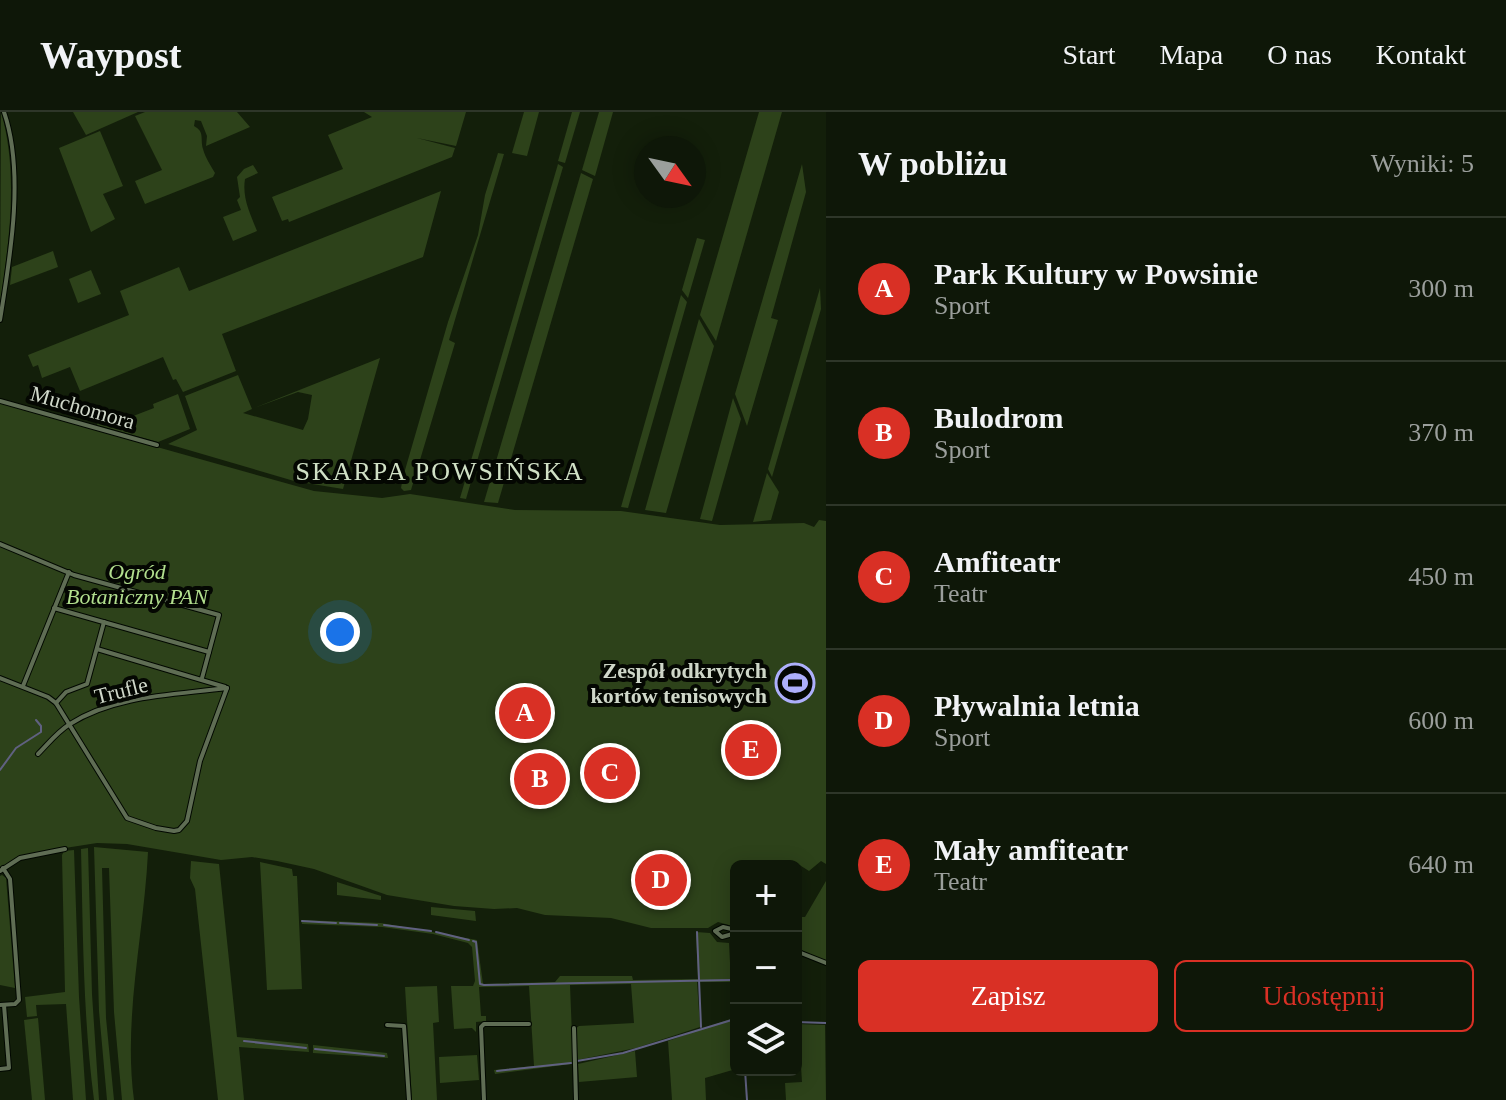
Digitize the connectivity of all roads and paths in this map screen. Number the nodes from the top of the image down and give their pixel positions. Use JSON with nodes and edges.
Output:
{"nodes":[{"id":1,"x":4,"y":112,"type":"edge"},
{"id":2,"x":0,"y":320,"type":"edge"},
{"id":3,"x":0,"y":401,"type":"edge"},
{"id":4,"x":157,"y":445,"type":"dead end"},
{"id":5,"x":0,"y":544,"type":"edge"},
{"id":6,"x":69,"y":572,"type":"junction"},
{"id":7,"x":54,"y":608,"type":"junction"},
{"id":8,"x":104,"y":622,"type":"junction"},
{"id":9,"x":97,"y":649,"type":"junction"},
{"id":10,"x":209,"y":652,"type":"junction"},
{"id":11,"x":0,"y":678,"type":"edge"},
{"id":12,"x":202,"y":678,"type":"junction"},
{"id":13,"x":23,"y":686,"type":"junction"},
{"id":14,"x":227,"y":688,"type":"junction"},
{"id":15,"x":56,"y":703,"type":"junction"},
{"id":16,"x":69,"y":724,"type":"junction"},
{"id":17,"x":38,"y":754,"type":"dead end"},
{"id":18,"x":65,"y":849,"type":"dead end"},
{"id":19,"x":2,"y":870,"type":"edge"},
{"id":20,"x":802,"y":953,"type":"edge"},
{"id":21,"x":826,"y":963,"type":"edge"},
{"id":22,"x":2,"y":1005,"type":"edge"},
{"id":23,"x":529,"y":1024,"type":"dead end"},
{"id":24,"x":387,"y":1025,"type":"dead end"},
{"id":25,"x":574,"y":1028,"type":"dead end"},
{"id":26,"x":0,"y":1069,"type":"edge"},
{"id":27,"x":409,"y":1100,"type":"edge"},
{"id":28,"x":484,"y":1100,"type":"edge"},
{"id":29,"x":576,"y":1100,"type":"edge"}],
"edges":[{"from":1,"to":2,"type":"street"},
{"from":3,"to":4,"type":"street","name":"Muchomora"},
{"from":5,"to":6,"type":"street"},
{"from":6,"to":7,"type":"street"},
{"from":6,"to":10,"type":"street"},
{"from":7,"to":8,"type":"street"},
{"from":7,"to":13,"type":"street"},
{"from":8,"to":9,"type":"street"},
{"from":8,"to":10,"type":"street"},
{"from":9,"to":12,"type":"street"},
{"from":9,"to":15,"type":"street"},
{"from":10,"to":12,"type":"street"},
{"from":11,"to":13,"type":"street"},
{"from":12,"to":14,"type":"street"},
{"from":13,"to":15,"type":"street"},
{"from":14,"to":16,"type":"street","name":"Trufle"},
{"from":14,"to":16,"type":"street"},
{"from":15,"to":16,"type":"street"},
{"from":16,"to":17,"type":"street","name":"Trufle"},
{"from":18,"to":19,"type":"street"},
{"from":19,"to":22,"type":"street"},
{"from":20,"to":21,"type":"street"},
{"from":22,"to":26,"type":"street"},
{"from":23,"to":28,"type":"street"},
{"from":24,"to":27,"type":"street"},
{"from":25,"to":29,"type":"street"}]}
